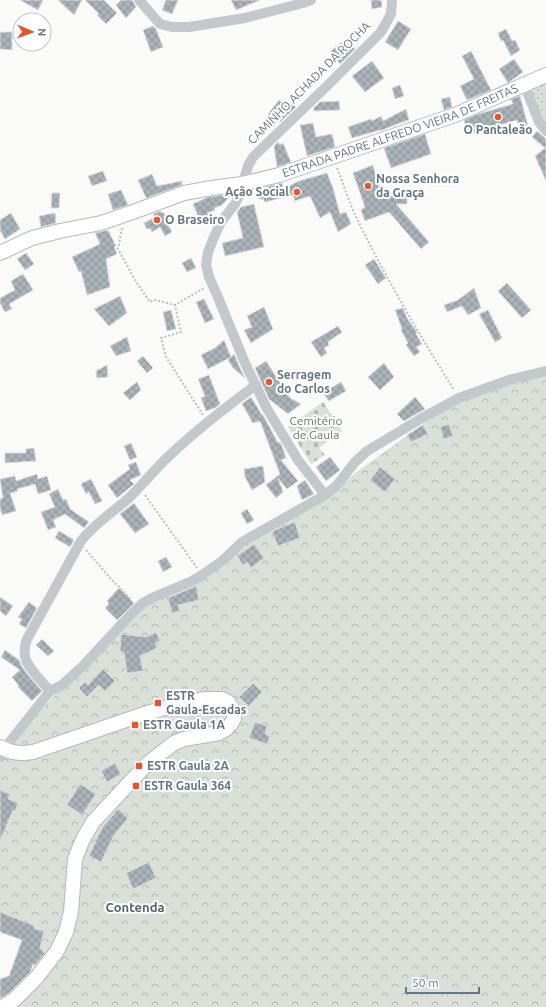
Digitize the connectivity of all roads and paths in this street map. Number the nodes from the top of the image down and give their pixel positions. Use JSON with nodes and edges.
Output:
{"nodes":[{"id":1,"x":139,"y":0,"type":"edge"},
{"id":2,"x":312,"y":0,"type":"edge"},
{"id":3,"x":392,"y":0,"type":"edge"},
{"id":4,"x":546,"y":75,"type":"edge"},
{"id":5,"x":524,"y":84,"type":"junction"},
{"id":6,"x":546,"y":131,"type":"edge"},
{"id":7,"x":333,"y":158,"type":"junction"},
{"id":8,"x":242,"y":184,"type":"junction"},
{"id":9,"x":122,"y":227,"type":"dead end"},
{"id":10,"x":0,"y":253,"type":"edge"},
{"id":11,"x":212,"y":284,"type":"junction"},
{"id":12,"x":175,"y":305,"type":"junction"},
{"id":13,"x":546,"y":371,"type":"edge"},
{"id":14,"x":256,"y":385,"type":"junction"},
{"id":15,"x":459,"y":398,"type":"junction"},
{"id":16,"x":208,"y":422,"type":"junction"},
{"id":17,"x":140,"y":487,"type":"junction"},
{"id":18,"x":325,"y":495,"type":"junction"},
{"id":19,"x":80,"y":543,"type":"junction"},
{"id":20,"x":202,"y":575,"type":"junction"},
{"id":21,"x":139,"y":607,"type":"junction"},
{"id":22,"x":50,"y":691,"type":"junction"},
{"id":23,"x":1,"y":750,"type":"edge"},
{"id":24,"x":3,"y":1007,"type":"edge"}],
"edges":[{"from":1,"to":2,"type":"street"},
{"from":3,"to":8,"type":"street","name":"CAMINHO ACHADA DA ROCHA"},
{"from":4,"to":5,"type":"main road","name":"ESTRADA PADRE ALFREDO VIEIRA DE FREITAS"},
{"from":5,"to":6,"type":"street"},
{"from":5,"to":7,"type":"main road","name":"ESTRADA PADRE ALFREDO VIEIRA DE FREITAS"},
{"from":7,"to":8,"type":"main road","name":"ESTRADA PADRE ALFREDO VIEIRA DE FREITAS"},
{"from":7,"to":15,"type":"path"},
{"from":8,"to":10,"type":"main road","name":"ESTRADA PADRE ALFREDO VIEIRA DE FREITAS"},
{"from":8,"to":11,"type":"street","name":"CAMINHO ACHADA DA ROCHA"},
{"from":9,"to":12,"type":"path"},
{"from":11,"to":12,"type":"path"},
{"from":11,"to":14,"type":"street","name":"CAMINHO ACHADA DA ROCHA"},
{"from":12,"to":16,"type":"path"},
{"from":13,"to":15,"type":"street"},
{"from":14,"to":16,"type":"street"},
{"from":14,"to":18,"type":"street","name":"CAMINHO ACHADA DA ROCHA"},
{"from":15,"to":18,"type":"street"},
{"from":16,"to":17,"type":"street"},
{"from":17,"to":19,"type":"street"},
{"from":17,"to":20,"type":"path"},
{"from":18,"to":20,"type":"street"},
{"from":19,"to":21,"type":"path"},
{"from":19,"to":22,"type":"street"},
{"from":20,"to":21,"type":"street"},
{"from":21,"to":22,"type":"street"},
{"from":22,"to":23,"type":"street"},
{"from":23,"to":24,"type":"main road"}]}
